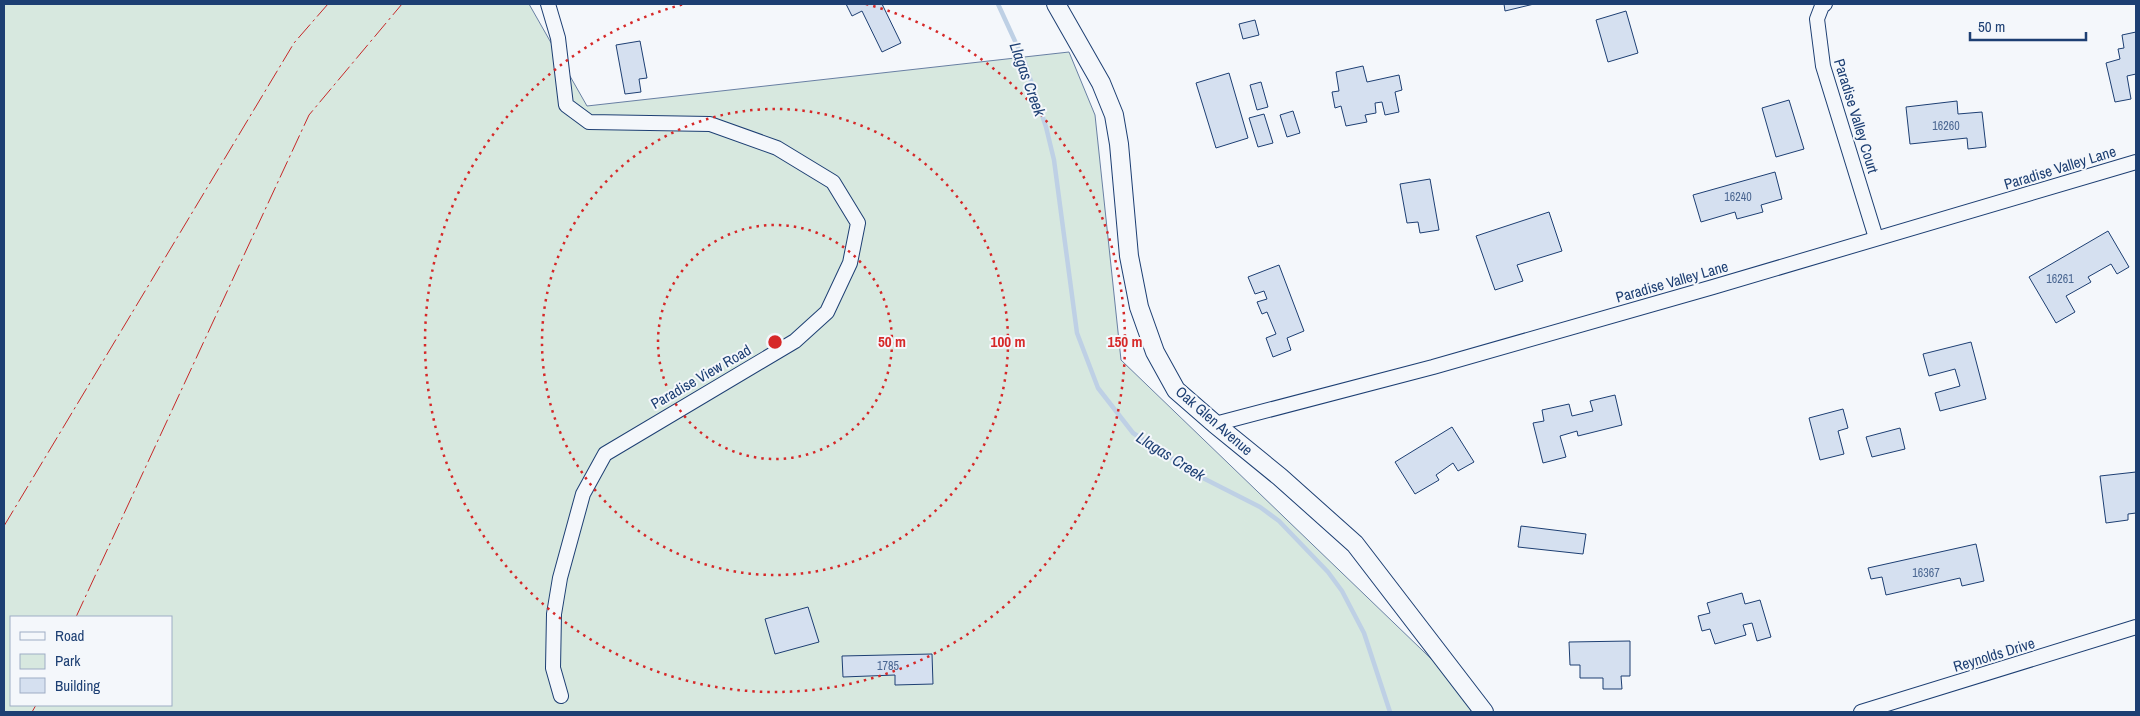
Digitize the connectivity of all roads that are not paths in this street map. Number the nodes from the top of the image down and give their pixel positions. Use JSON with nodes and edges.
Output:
{"nodes":[{"id":1,"x":548,"y":4,"type":"edge"},
{"id":2,"x":1056,"y":4,"type":"edge"},
{"id":3,"x":1825,"y":4,"type":"edge"},
{"id":4,"x":2136,"y":162,"type":"edge"},
{"id":5,"x":1876,"y":238,"type":"junction"},
{"id":6,"x":1214,"y":424,"type":"junction"},
{"id":7,"x":2136,"y":627,"type":"edge"},
{"id":8,"x":562,"y":696,"type":"dead end"},
{"id":9,"x":1484,"y":712,"type":"edge"},
{"id":10,"x":1861,"y":712,"type":"edge"}],
"edges":[{"from":1,"to":8,"type":"street","name":"Paradise View Road"},
{"from":2,"to":6,"type":"street","name":"Oak Glen Avenue"},
{"from":3,"to":5,"type":"street","name":"Paradise Valley Court"},
{"from":4,"to":5,"type":"street","name":"Paradise Valley Lane"},
{"from":5,"to":6,"type":"street","name":"Paradise Valley Lane"},
{"from":6,"to":9,"type":"street","name":"Oak Glen Avenue"},
{"from":7,"to":10,"type":"street","name":"Reynolds Drive"}]}
